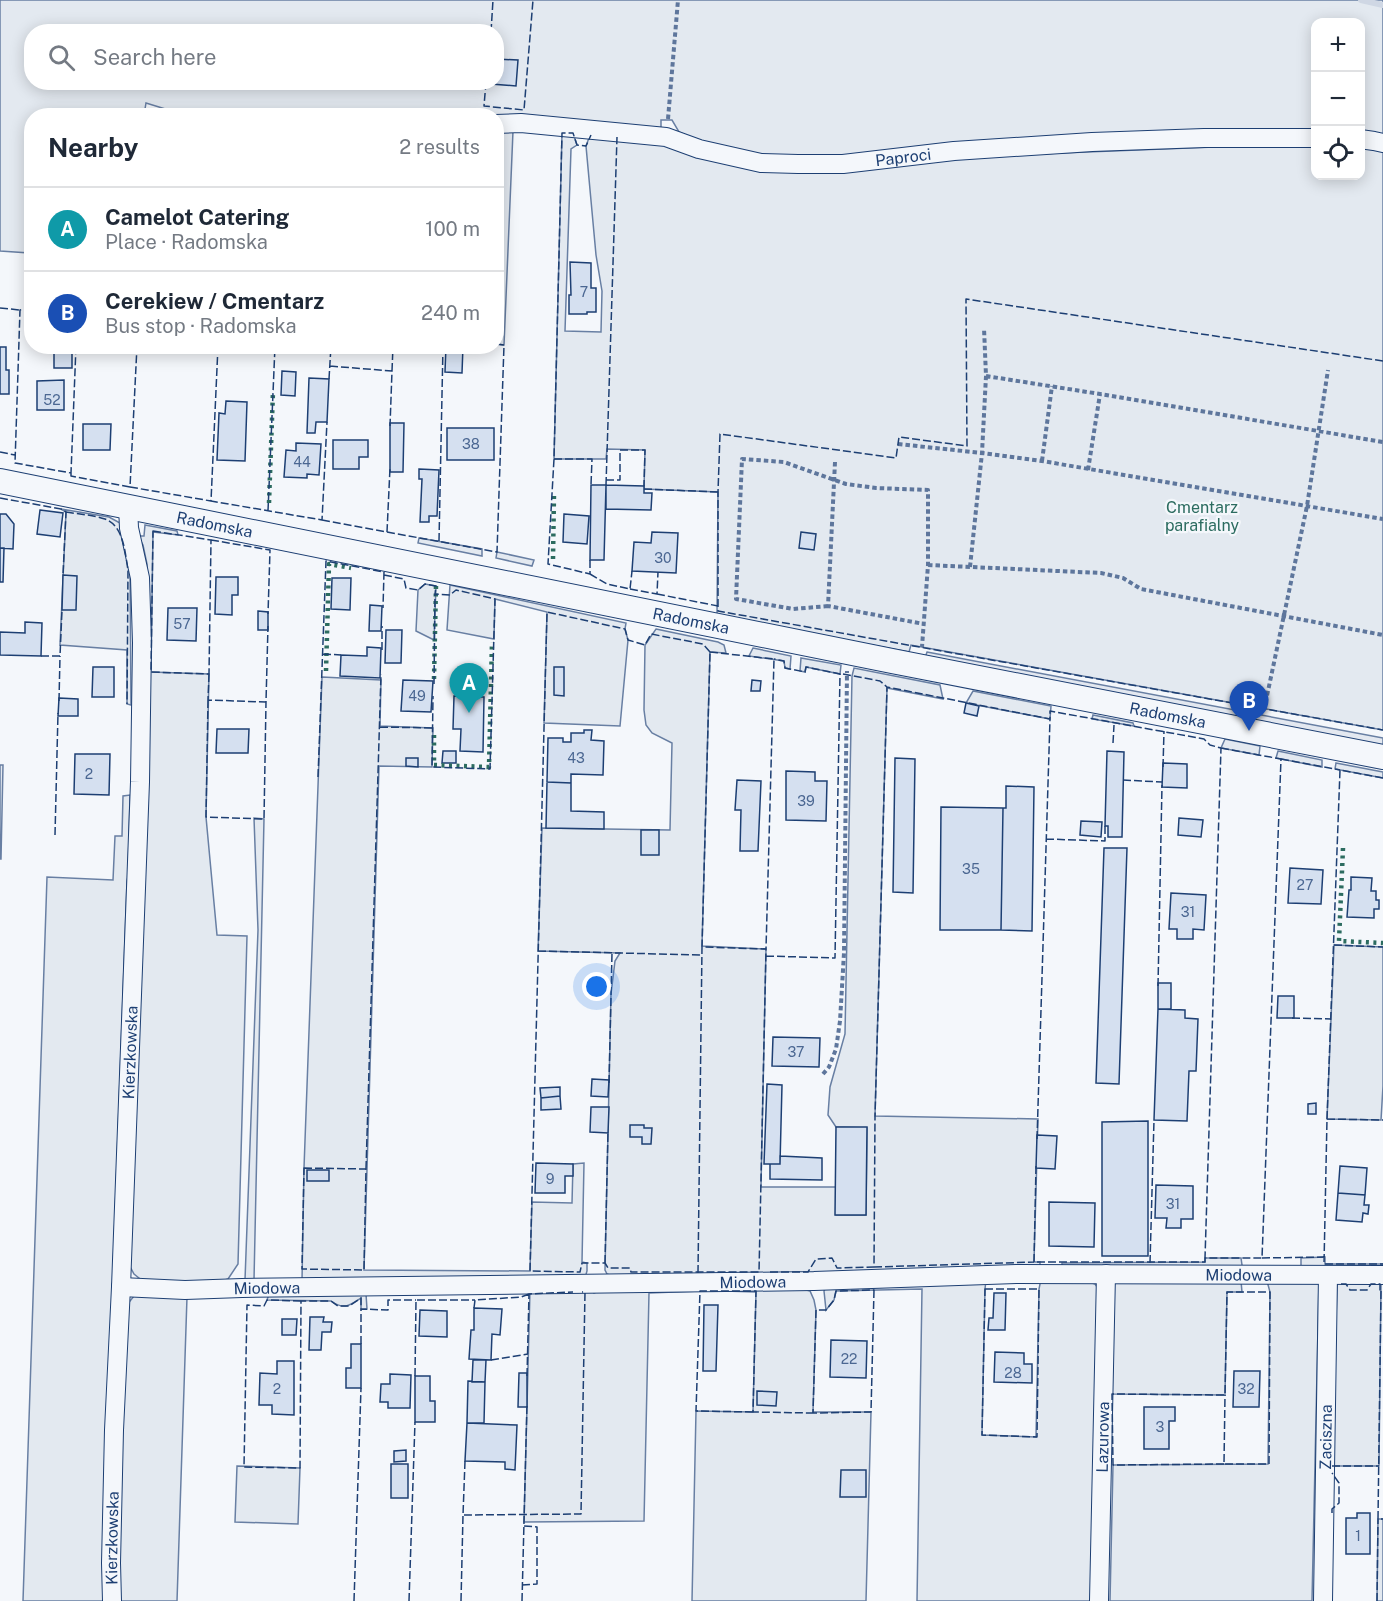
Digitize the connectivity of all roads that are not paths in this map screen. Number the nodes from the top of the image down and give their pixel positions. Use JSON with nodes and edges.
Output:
{"nodes":[{"id":1,"x":504,"y":124,"type":"edge"},
{"id":2,"x":1311,"y":138,"type":"edge"},
{"id":3,"x":1365,"y":140,"type":"edge"},
{"id":4,"x":1383,"y":143,"type":"edge"},
{"id":5,"x":0,"y":481,"type":"edge"},
{"id":6,"x":128,"y":506,"type":"junction"},
{"id":7,"x":1383,"y":757,"type":"edge"},
{"id":8,"x":1106,"y":1274,"type":"junction"},
{"id":9,"x":1328,"y":1275,"type":"junction"},
{"id":10,"x":1383,"y":1275,"type":"edge"},
{"id":11,"x":121,"y":1287,"type":"junction"},
{"id":12,"x":112,"y":1601,"type":"edge"},
{"id":13,"x":1099,"y":1601,"type":"edge"},
{"id":14,"x":1323,"y":1601,"type":"edge"}],
"edges":[{"from":1,"to":2,"type":"street","name":"Paproci"},
{"from":3,"to":4,"type":"street"},
{"from":5,"to":6,"type":"street","name":"Radomska"},
{"from":6,"to":7,"type":"street","name":"Radomska"},
{"from":6,"to":11,"type":"street","name":"Kierzkowska"},
{"from":8,"to":9,"type":"street","name":"Miodowa"},
{"from":8,"to":11,"type":"street","name":"Miodowa"},
{"from":8,"to":13,"type":"street","name":"Lazurowa"},
{"from":9,"to":10,"type":"street","name":"Miodowa"},
{"from":9,"to":14,"type":"street","name":"Zaciszna"},
{"from":11,"to":12,"type":"street","name":"Kierzkowska"}]}
